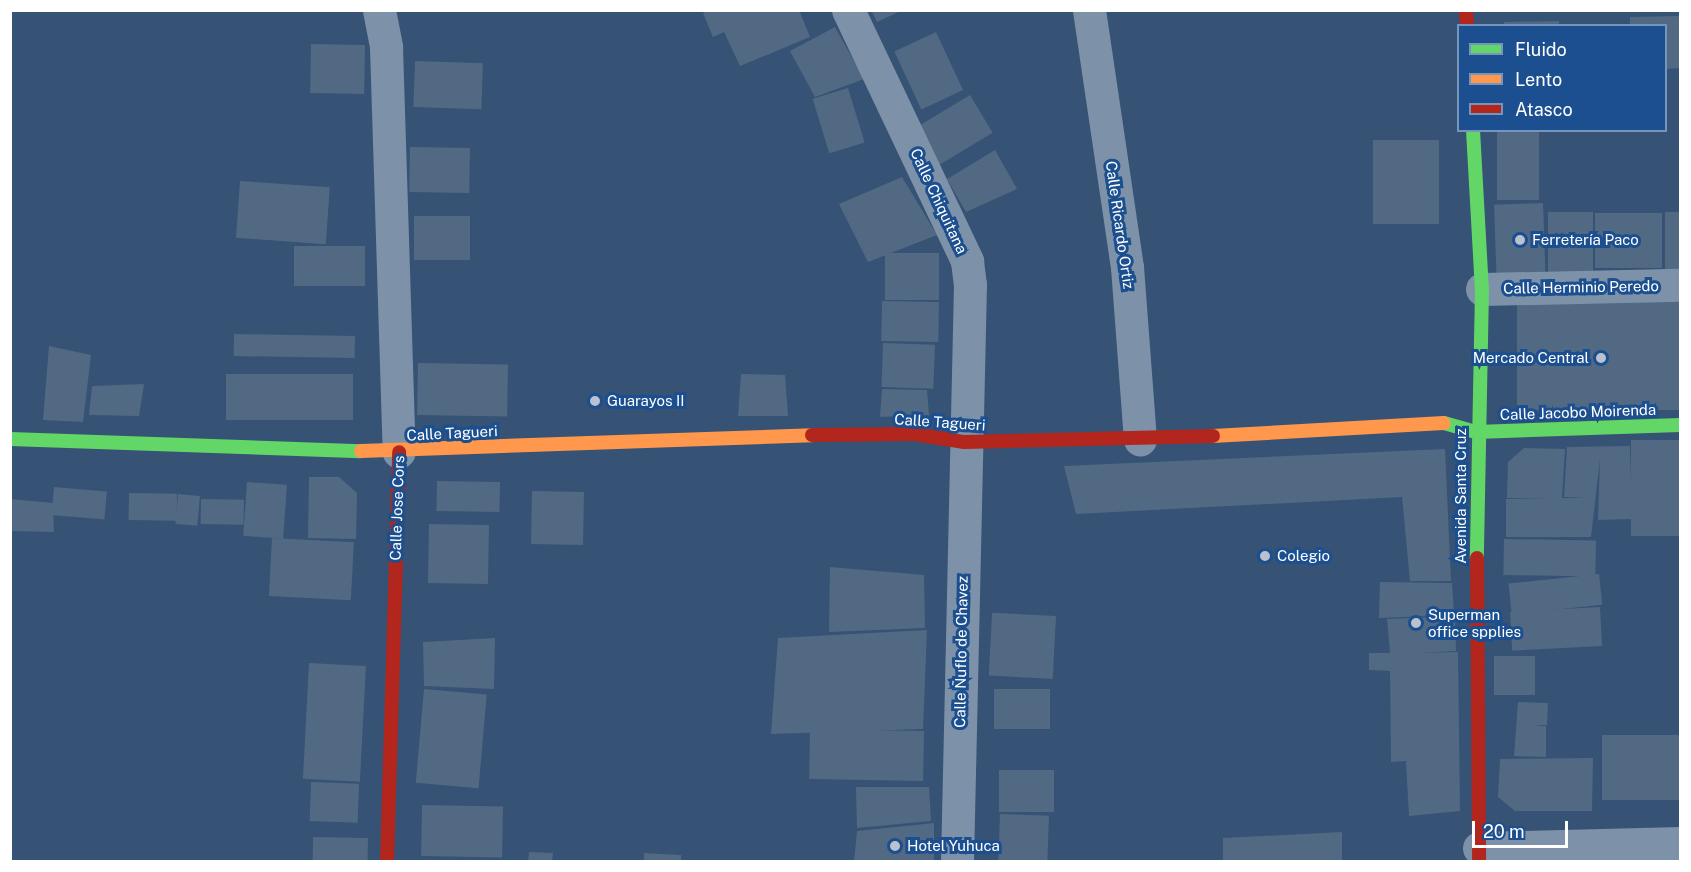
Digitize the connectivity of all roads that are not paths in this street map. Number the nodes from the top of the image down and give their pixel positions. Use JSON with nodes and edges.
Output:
{"nodes":[{"id":1,"x":378,"y":10,"type":"edge"},
{"id":2,"x":848,"y":10,"type":"edge"},
{"id":3,"x":1089,"y":10,"type":"edge"},
{"id":4,"x":1473,"y":132,"type":"edge"},
{"id":5,"x":1680,"y":285,"type":"edge"},
{"id":6,"x":1482,"y":289,"type":"junction"},
{"id":7,"x":1680,"y":425,"type":"edge"},
{"id":8,"x":1476,"y":432,"type":"junction"},
{"id":9,"x":10,"y":439,"type":"edge"},
{"id":10,"x":1140,"y":440,"type":"junction"},
{"id":11,"x":964,"y":442,"type":"junction"},
{"id":12,"x":399,"y":452,"type":"junction"},
{"id":13,"x":1680,"y":843,"type":"edge"},
{"id":14,"x":1479,"y":855,"type":"edge"},
{"id":15,"x":387,"y":861,"type":"edge"},
{"id":16,"x":957,"y":861,"type":"edge"}],
"edges":[{"from":1,"to":12,"type":"street","name":"Calle Jose Cors"},
{"from":2,"to":11,"type":"street","name":"Calle Chiquitana"},
{"from":3,"to":10,"type":"street","name":"Calle Ricardo Ortiz"},
{"from":4,"to":6,"type":"main road","name":"Avenida Santa Cruz"},
{"from":5,"to":6,"type":"street","name":"Calle Herminio Peredo"},
{"from":6,"to":8,"type":"main road","name":"Avenida Santa Cruz"},
{"from":7,"to":8,"type":"main road","name":"Calle Jacobo Moirenda"},
{"from":8,"to":10,"type":"main road","name":"Calle Tagueri"},
{"from":8,"to":14,"type":"main road","name":"Avenida Santa Cruz"},
{"from":9,"to":12,"type":"main road","name":"Calle Tagueri"},
{"from":10,"to":11,"type":"main road","name":"Calle Tagueri"},
{"from":11,"to":12,"type":"main road","name":"Calle Tagueri"},
{"from":11,"to":16,"type":"street","name":"Calle Ñuflo de Chavez"},
{"from":12,"to":15,"type":"main road","name":"Calle Jose Cors"},
{"from":13,"to":14,"type":"street"}]}
